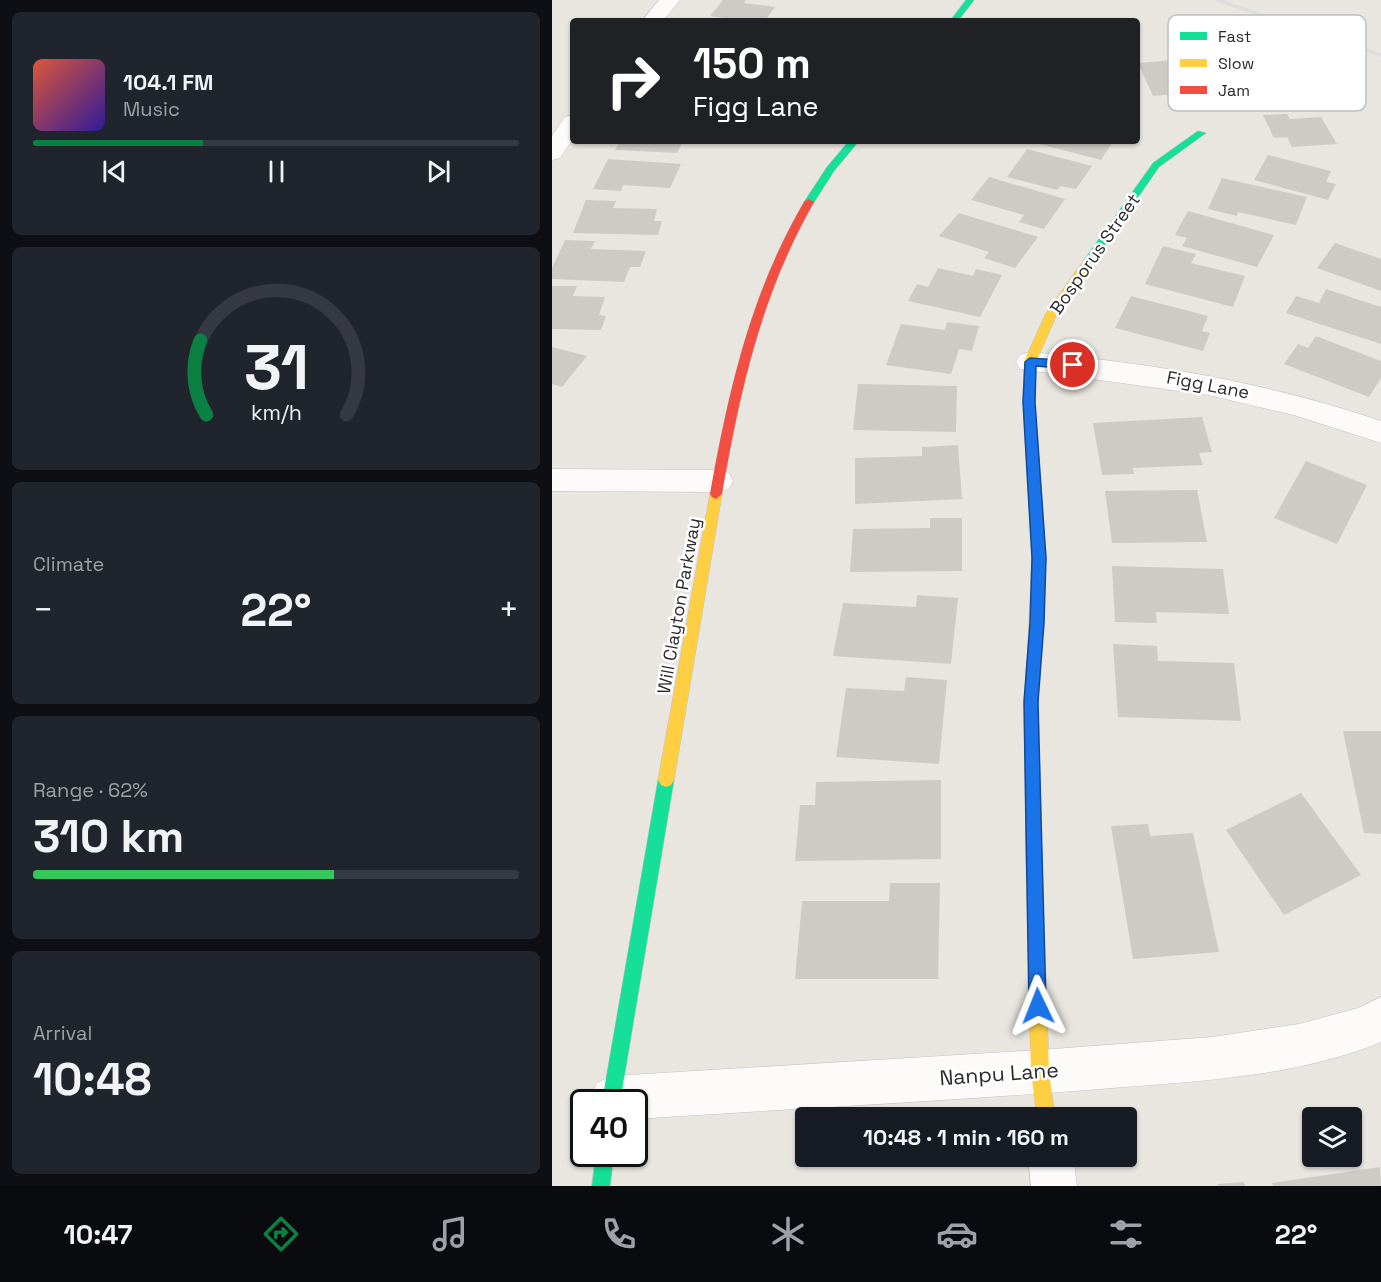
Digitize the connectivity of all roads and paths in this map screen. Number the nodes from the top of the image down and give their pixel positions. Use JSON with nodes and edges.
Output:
{"nodes":[{"id":1,"x":670,"y":0,"type":"edge"},
{"id":2,"x":968,"y":4,"type":"edge"},
{"id":3,"x":655,"y":18,"type":"edge"},
{"id":4,"x":956,"y":18,"type":"edge"},
{"id":5,"x":570,"y":126,"type":"edge"},
{"id":6,"x":1201,"y":133,"type":"dead end"},
{"id":7,"x":852,"y":144,"type":"edge"},
{"id":8,"x":552,"y":153,"type":"edge"},
{"id":9,"x":1030,"y":362,"type":"junction"},
{"id":10,"x":1381,"y":432,"type":"edge"},
{"id":11,"x":552,"y":480,"type":"edge"},
{"id":12,"x":718,"y":481,"type":"junction"},
{"id":13,"x":1381,"y":1018,"type":"edge"},
{"id":14,"x":1040,"y":1072,"type":"junction"},
{"id":15,"x":614,"y":1089,"type":"edge"},
{"id":16,"x":648,"y":1098,"type":"edge"},
{"id":17,"x":1045,"y":1107,"type":"edge"},
{"id":18,"x":603,"y":1167,"type":"edge"},
{"id":19,"x":1051,"y":1167,"type":"edge"},
{"id":20,"x":601,"y":1186,"type":"edge"},
{"id":21,"x":1054,"y":1186,"type":"edge"}],
"edges":[{"from":1,"to":3,"type":"street"},
{"from":2,"to":4,"type":"street"},
{"from":5,"to":8,"type":"street"},
{"from":6,"to":9,"type":"street","name":"Bosporus Street"},
{"from":7,"to":12,"type":"street","name":"Will Clayton Parkway"},
{"from":9,"to":10,"type":"street","name":"Figg Lane"},
{"from":9,"to":14,"type":"street","name":"Bosporus Street"},
{"from":11,"to":12,"type":"street"},
{"from":12,"to":15,"type":"street","name":"Will Clayton Parkway"},
{"from":13,"to":14,"type":"street","name":"Nanpu Lane"},
{"from":14,"to":16,"type":"street","name":"Nanpu Lane"},
{"from":14,"to":17,"type":"street","name":"Bosporus Street"},
{"from":18,"to":20,"type":"street"},
{"from":19,"to":21,"type":"street"}]}
